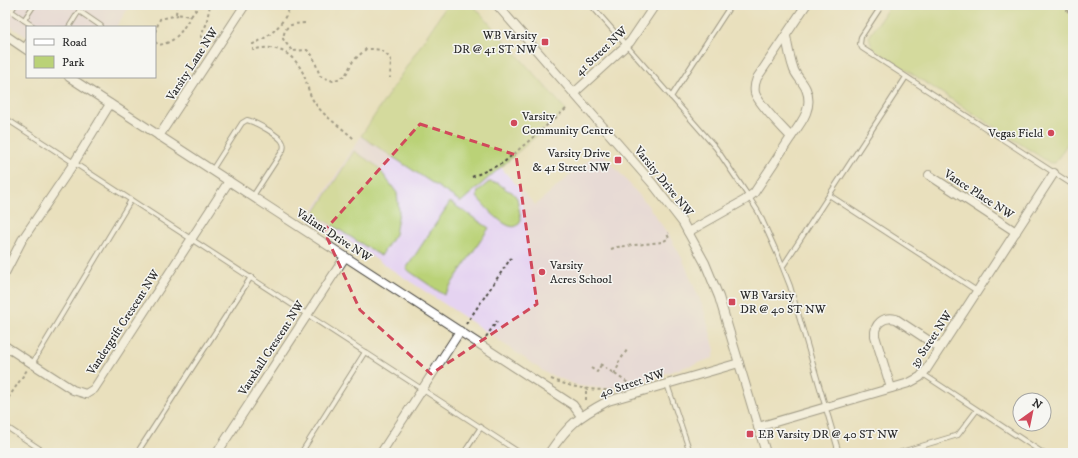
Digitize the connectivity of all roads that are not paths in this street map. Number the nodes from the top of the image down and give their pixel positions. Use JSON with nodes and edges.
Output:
{"nodes":[{"id":1,"x":14,"y":5,"type":"edge"},
{"id":2,"x":34,"y":5,"type":"edge"},
{"id":3,"x":245,"y":5,"type":"edge"},
{"id":4,"x":497,"y":5,"type":"edge"},
{"id":5,"x":590,"y":5,"type":"edge"},
{"id":6,"x":655,"y":5,"type":"edge"},
{"id":7,"x":731,"y":5,"type":"edge"},
{"id":8,"x":806,"y":5,"type":"edge"},
{"id":9,"x":882,"y":5,"type":"edge"},
{"id":10,"x":24,"y":20,"type":"junction"},
{"id":11,"x":33,"y":26,"type":"edge"},
{"id":12,"x":70,"y":26,"type":"edge"},
{"id":13,"x":101,"y":26,"type":"edge"},
{"id":14,"x":5,"y":35,"type":"edge"},
{"id":15,"x":786,"y":36,"type":"junction"},
{"id":16,"x":626,"y":46,"type":"junction"},
{"id":17,"x":26,"y":47,"type":"edge"},
{"id":18,"x":906,"y":76,"type":"junction"},
{"id":19,"x":71,"y":78,"type":"edge"},
{"id":20,"x":574,"y":93,"type":"junction"},
{"id":21,"x":671,"y":97,"type":"junction"},
{"id":22,"x":110,"y":104,"type":"junction"},
{"id":23,"x":5,"y":118,"type":"edge"},
{"id":24,"x":159,"y":136,"type":"junction"},
{"id":25,"x":791,"y":138,"type":"junction"},
{"id":26,"x":74,"y":163,"type":"junction"},
{"id":27,"x":212,"y":170,"type":"junction"},
{"id":28,"x":1054,"y":173,"type":"junction"},
{"id":29,"x":929,"y":176,"type":"dead end"},
{"id":30,"x":229,"y":181,"type":"junction"},
{"id":31,"x":1073,"y":185,"type":"edge"},
{"id":32,"x":829,"y":195,"type":"junction"},
{"id":33,"x":253,"y":196,"type":"junction"},
{"id":34,"x":749,"y":197,"type":"junction"},
{"id":35,"x":131,"y":200,"type":"junction"},
{"id":36,"x":688,"y":232,"type":"junction"},
{"id":37,"x":1016,"y":232,"type":"junction"},
{"id":38,"x":192,"y":239,"type":"junction"},
{"id":39,"x":345,"y":257,"type":"junction"},
{"id":40,"x":783,"y":266,"type":"junction"},
{"id":41,"x":5,"y":273,"type":"edge"},
{"id":42,"x":251,"y":278,"type":"junction"},
{"id":43,"x":977,"y":291,"type":"junction"},
{"id":44,"x":307,"y":315,"type":"junction"},
{"id":45,"x":460,"y":331,"type":"junction"},
{"id":46,"x":5,"y":346,"type":"edge"},
{"id":47,"x":940,"y":348,"type":"junction"},
{"id":48,"x":365,"y":352,"type":"junction"},
{"id":49,"x":739,"y":363,"type":"junction"},
{"id":50,"x":30,"y":366,"type":"junction"},
{"id":51,"x":923,"y":374,"type":"junction"},
{"id":52,"x":667,"y":384,"type":"junction"},
{"id":53,"x":891,"y":388,"type":"junction"},
{"id":54,"x":422,"y":390,"type":"junction"},
{"id":55,"x":826,"y":408,"type":"junction"},
{"id":56,"x":977,"y":410,"type":"junction"},
{"id":57,"x":581,"y":416,"type":"junction"},
{"id":58,"x":5,"y":426,"type":"edge"},
{"id":59,"x":481,"y":427,"type":"junction"},
{"id":60,"x":758,"y":427,"type":"junction"},
{"id":61,"x":46,"y":453,"type":"edge"},
{"id":62,"x":137,"y":453,"type":"edge"},
{"id":63,"x":217,"y":453,"type":"edge"},
{"id":64,"x":301,"y":453,"type":"edge"},
{"id":65,"x":381,"y":453,"type":"edge"},
{"id":66,"x":464,"y":453,"type":"edge"},
{"id":67,"x":520,"y":453,"type":"edge"},
{"id":68,"x":549,"y":453,"type":"edge"},
{"id":69,"x":689,"y":453,"type":"edge"},
{"id":70,"x":766,"y":453,"type":"edge"},
{"id":71,"x":839,"y":453,"type":"edge"},
{"id":72,"x":898,"y":453,"type":"edge"},
{"id":73,"x":1043,"y":453,"type":"edge"}],
"edges":[{"from":1,"to":10,"type":"lane"},
{"from":2,"to":10,"type":"lane"},
{"from":3,"to":24,"type":"street","name":"Varsity Lane NW"},
{"from":4,"to":20,"type":"street","name":"Varsity Drive NW"},
{"from":5,"to":16,"type":"lane"},
{"from":6,"to":16,"type":"street","name":"41 Street NW"},
{"from":7,"to":21,"type":"lane"},
{"from":8,"to":15,"type":"street"},
{"from":9,"to":18,"type":"lane"},
{"from":10,"to":11,"type":"lane"},
{"from":12,"to":13,"type":"lane"},
{"from":14,"to":17,"type":"street"},
{"from":15,"to":25,"type":"street"},
{"from":15,"to":25,"type":"street"},
{"from":16,"to":20,"type":"street","name":"41 Street NW"},
{"from":16,"to":21,"type":"lane"},
{"from":18,"to":28,"type":"lane"},
{"from":18,"to":32,"type":"lane"},
{"from":19,"to":22,"type":"street","name":"Valiant Drive NW"},
{"from":20,"to":36,"type":"street","name":"Varsity Drive NW"},
{"from":21,"to":34,"type":"lane"},
{"from":22,"to":24,"type":"street","name":"Valiant Drive NW"},
{"from":22,"to":26,"type":"street"},
{"from":23,"to":26,"type":"lane"},
{"from":24,"to":27,"type":"street","name":"Valiant Drive NW"},
{"from":25,"to":34,"type":"street"},
{"from":26,"to":35,"type":"lane"},
{"from":26,"to":41,"type":"street"},
{"from":27,"to":30,"type":"street","name":"Valiant Drive NW"},
{"from":27,"to":33,"type":"lane"},
{"from":28,"to":31,"type":"lane"},
{"from":28,"to":37,"type":"street","name":"39 Street NW"},
{"from":29,"to":37,"type":"street","name":"Vance Place NW"},
{"from":30,"to":33,"type":"street","name":"Valiant Drive NW"},
{"from":30,"to":38,"type":"street","name":"Vandergrift Crescent NW"},
{"from":32,"to":40,"type":"lane"},
{"from":32,"to":43,"type":"lane"},
{"from":33,"to":39,"type":"street","name":"Valiant Drive NW"},
{"from":34,"to":36,"type":"street"},
{"from":34,"to":40,"type":"lane"},
{"from":35,"to":38,"type":"lane"},
{"from":35,"to":50,"type":"lane"},
{"from":36,"to":49,"type":"street","name":"Varsity Drive NW"},
{"from":37,"to":43,"type":"street","name":"39 Street NW"},
{"from":38,"to":42,"type":"lane"},
{"from":38,"to":50,"type":"street","name":"Vandergrift Crescent NW"},
{"from":39,"to":44,"type":"street","name":"Vauxhall Crescent NW"},
{"from":39,"to":45,"type":"street","name":"Valiant Drive NW"},
{"from":40,"to":55,"type":"lane"},
{"from":42,"to":44,"type":"lane"},
{"from":42,"to":62,"type":"lane"},
{"from":43,"to":47,"type":"street","name":"39 Street NW"},
{"from":44,"to":48,"type":"lane"},
{"from":44,"to":63,"type":"street","name":"Vauxhall Crescent NW"},
{"from":45,"to":54,"type":"street"},
{"from":45,"to":57,"type":"street","name":"Valiant Drive NW"},
{"from":46,"to":50,"type":"street","name":"Vandergrift Crescent NW"},
{"from":47,"to":51,"type":"street","name":"39 Street NW"},
{"from":47,"to":53,"type":"street"},
{"from":48,"to":54,"type":"lane"},
{"from":48,"to":64,"type":"lane"},
{"from":49,"to":52,"type":"street","name":"40 Street NW"},
{"from":49,"to":60,"type":"street","name":"Varsity Drive NW"},
{"from":51,"to":53,"type":"street","name":"39 Street NW"},
{"from":51,"to":56,"type":"lane"},
{"from":52,"to":57,"type":"street","name":"40 Street NW"},
{"from":52,"to":69,"type":"lane"},
{"from":53,"to":55,"type":"street","name":"39 Street NW"},
{"from":54,"to":59,"type":"lane"},
{"from":54,"to":65,"type":"street"},
{"from":55,"to":60,"type":"street","name":"39 Street NW"},
{"from":55,"to":71,"type":"lane"},
{"from":56,"to":72,"type":"lane"},
{"from":56,"to":73,"type":"lane"},
{"from":57,"to":68,"type":"street","name":"40 Street NW"},
{"from":58,"to":61,"type":"lane"},
{"from":59,"to":66,"type":"lane"},
{"from":59,"to":67,"type":"lane"},
{"from":60,"to":70,"type":"street","name":"Varsity Drive NW"}]}
